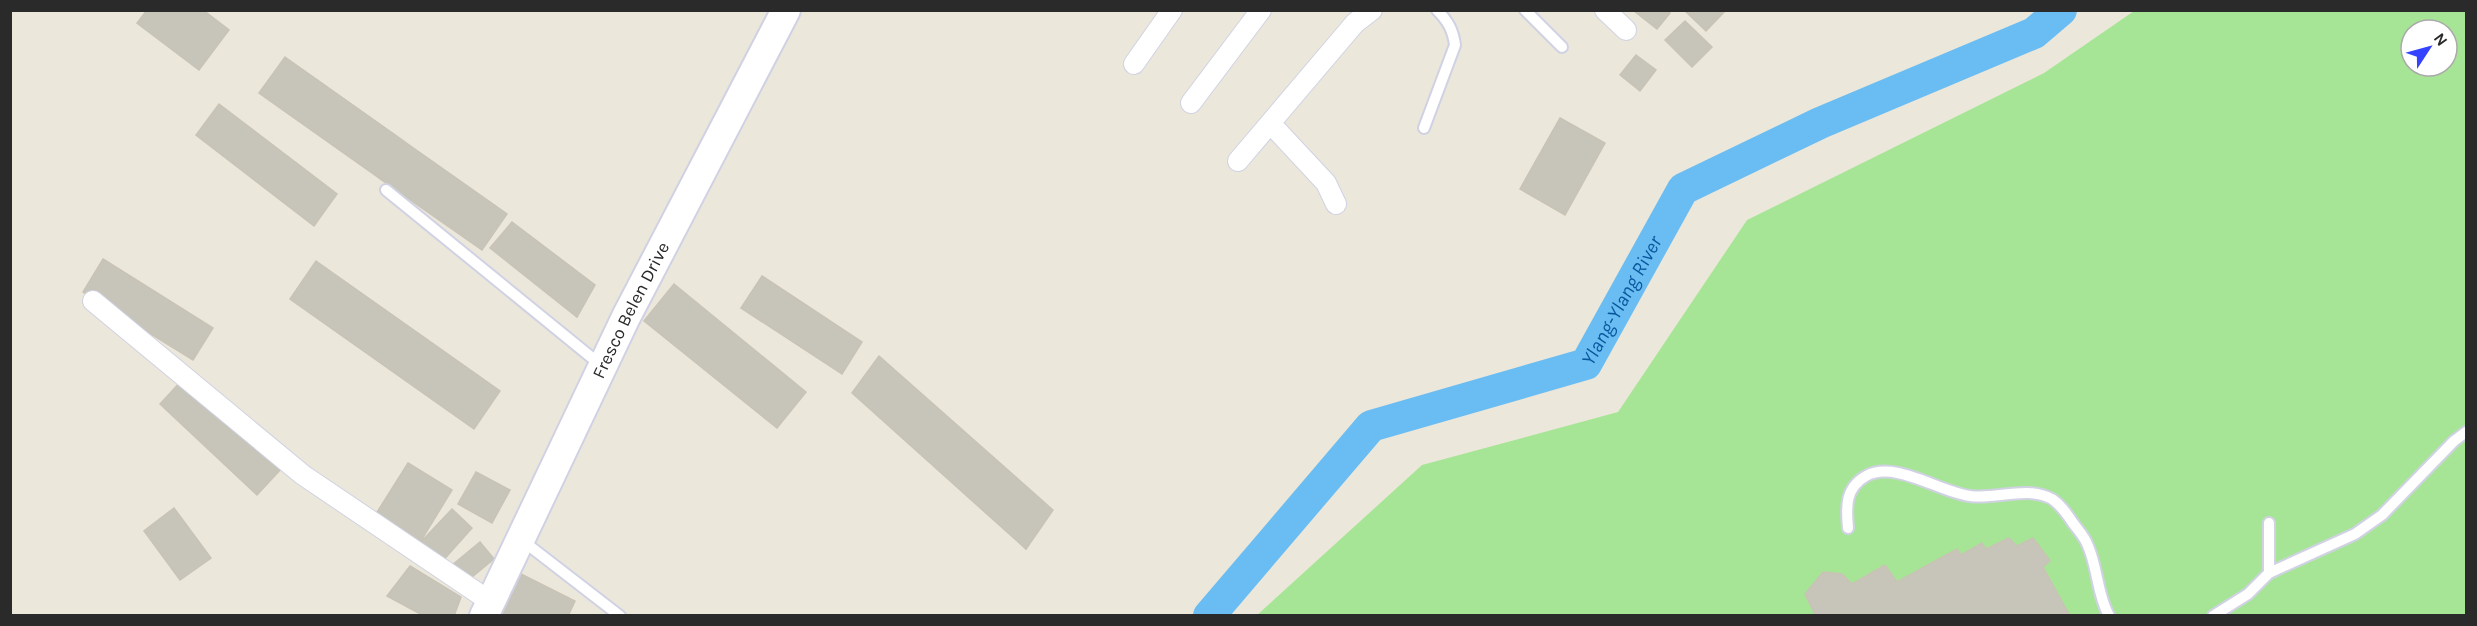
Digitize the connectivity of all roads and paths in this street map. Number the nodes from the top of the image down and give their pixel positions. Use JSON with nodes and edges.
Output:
{"nodes":[{"id":1,"x":786,"y":10,"type":"edge"},
{"id":2,"x":1172,"y":10,"type":"edge"},
{"id":3,"x":1372,"y":10,"type":"edge"},
{"id":4,"x":1437,"y":10,"type":"edge"},
{"id":5,"x":1525,"y":10,"type":"edge"},
{"id":6,"x":1605,"y":10,"type":"edge"},
{"id":7,"x":1252,"y":14,"type":"edge"},
{"id":8,"x":1626,"y":30,"type":"dead end"},
{"id":9,"x":1562,"y":47,"type":"dead end"},
{"id":10,"x":1134,"y":64,"type":"dead end"},
{"id":11,"x":1191,"y":103,"type":"dead end"},
{"id":12,"x":1271,"y":124,"type":"junction"},
{"id":13,"x":1424,"y":128,"type":"dead end"},
{"id":14,"x":1238,"y":161,"type":"dead end"},
{"id":15,"x":386,"y":190,"type":"dead end"},
{"id":16,"x":1336,"y":204,"type":"dead end"},
{"id":17,"x":93,"y":301,"type":"dead end"},
{"id":18,"x":603,"y":366,"type":"junction"},
{"id":19,"x":2466,"y":432,"type":"edge"},
{"id":20,"x":2269,"y":523,"type":"dead end"},
{"id":21,"x":1848,"y":528,"type":"dead end"},
{"id":22,"x":520,"y":538,"type":"junction"},
{"id":23,"x":2270,"y":573,"type":"junction"},
{"id":24,"x":488,"y":609,"type":"edge"},
{"id":25,"x":620,"y":615,"type":"edge"},
{"id":26,"x":2109,"y":615,"type":"edge"},
{"id":27,"x":2213,"y":615,"type":"edge"}],
"edges":[{"from":1,"to":18,"type":"street","name":"Fresco Belen Drive"},
{"from":2,"to":10,"type":"street"},
{"from":3,"to":12,"type":"street"},
{"from":4,"to":13,"type":"lane"},
{"from":5,"to":9,"type":"lane"},
{"from":6,"to":8,"type":"street"},
{"from":7,"to":11,"type":"street"},
{"from":12,"to":14,"type":"street"},
{"from":12,"to":16,"type":"street"},
{"from":15,"to":18,"type":"lane"},
{"from":17,"to":24,"type":"street"},
{"from":18,"to":22,"type":"street","name":"Fresco Belen Drive"},
{"from":19,"to":23,"type":"lane"},
{"from":20,"to":23,"type":"lane"},
{"from":21,"to":26,"type":"lane"},
{"from":22,"to":24,"type":"street","name":"Fresco Belen Drive"},
{"from":22,"to":25,"type":"lane"},
{"from":23,"to":27,"type":"lane"}]}
